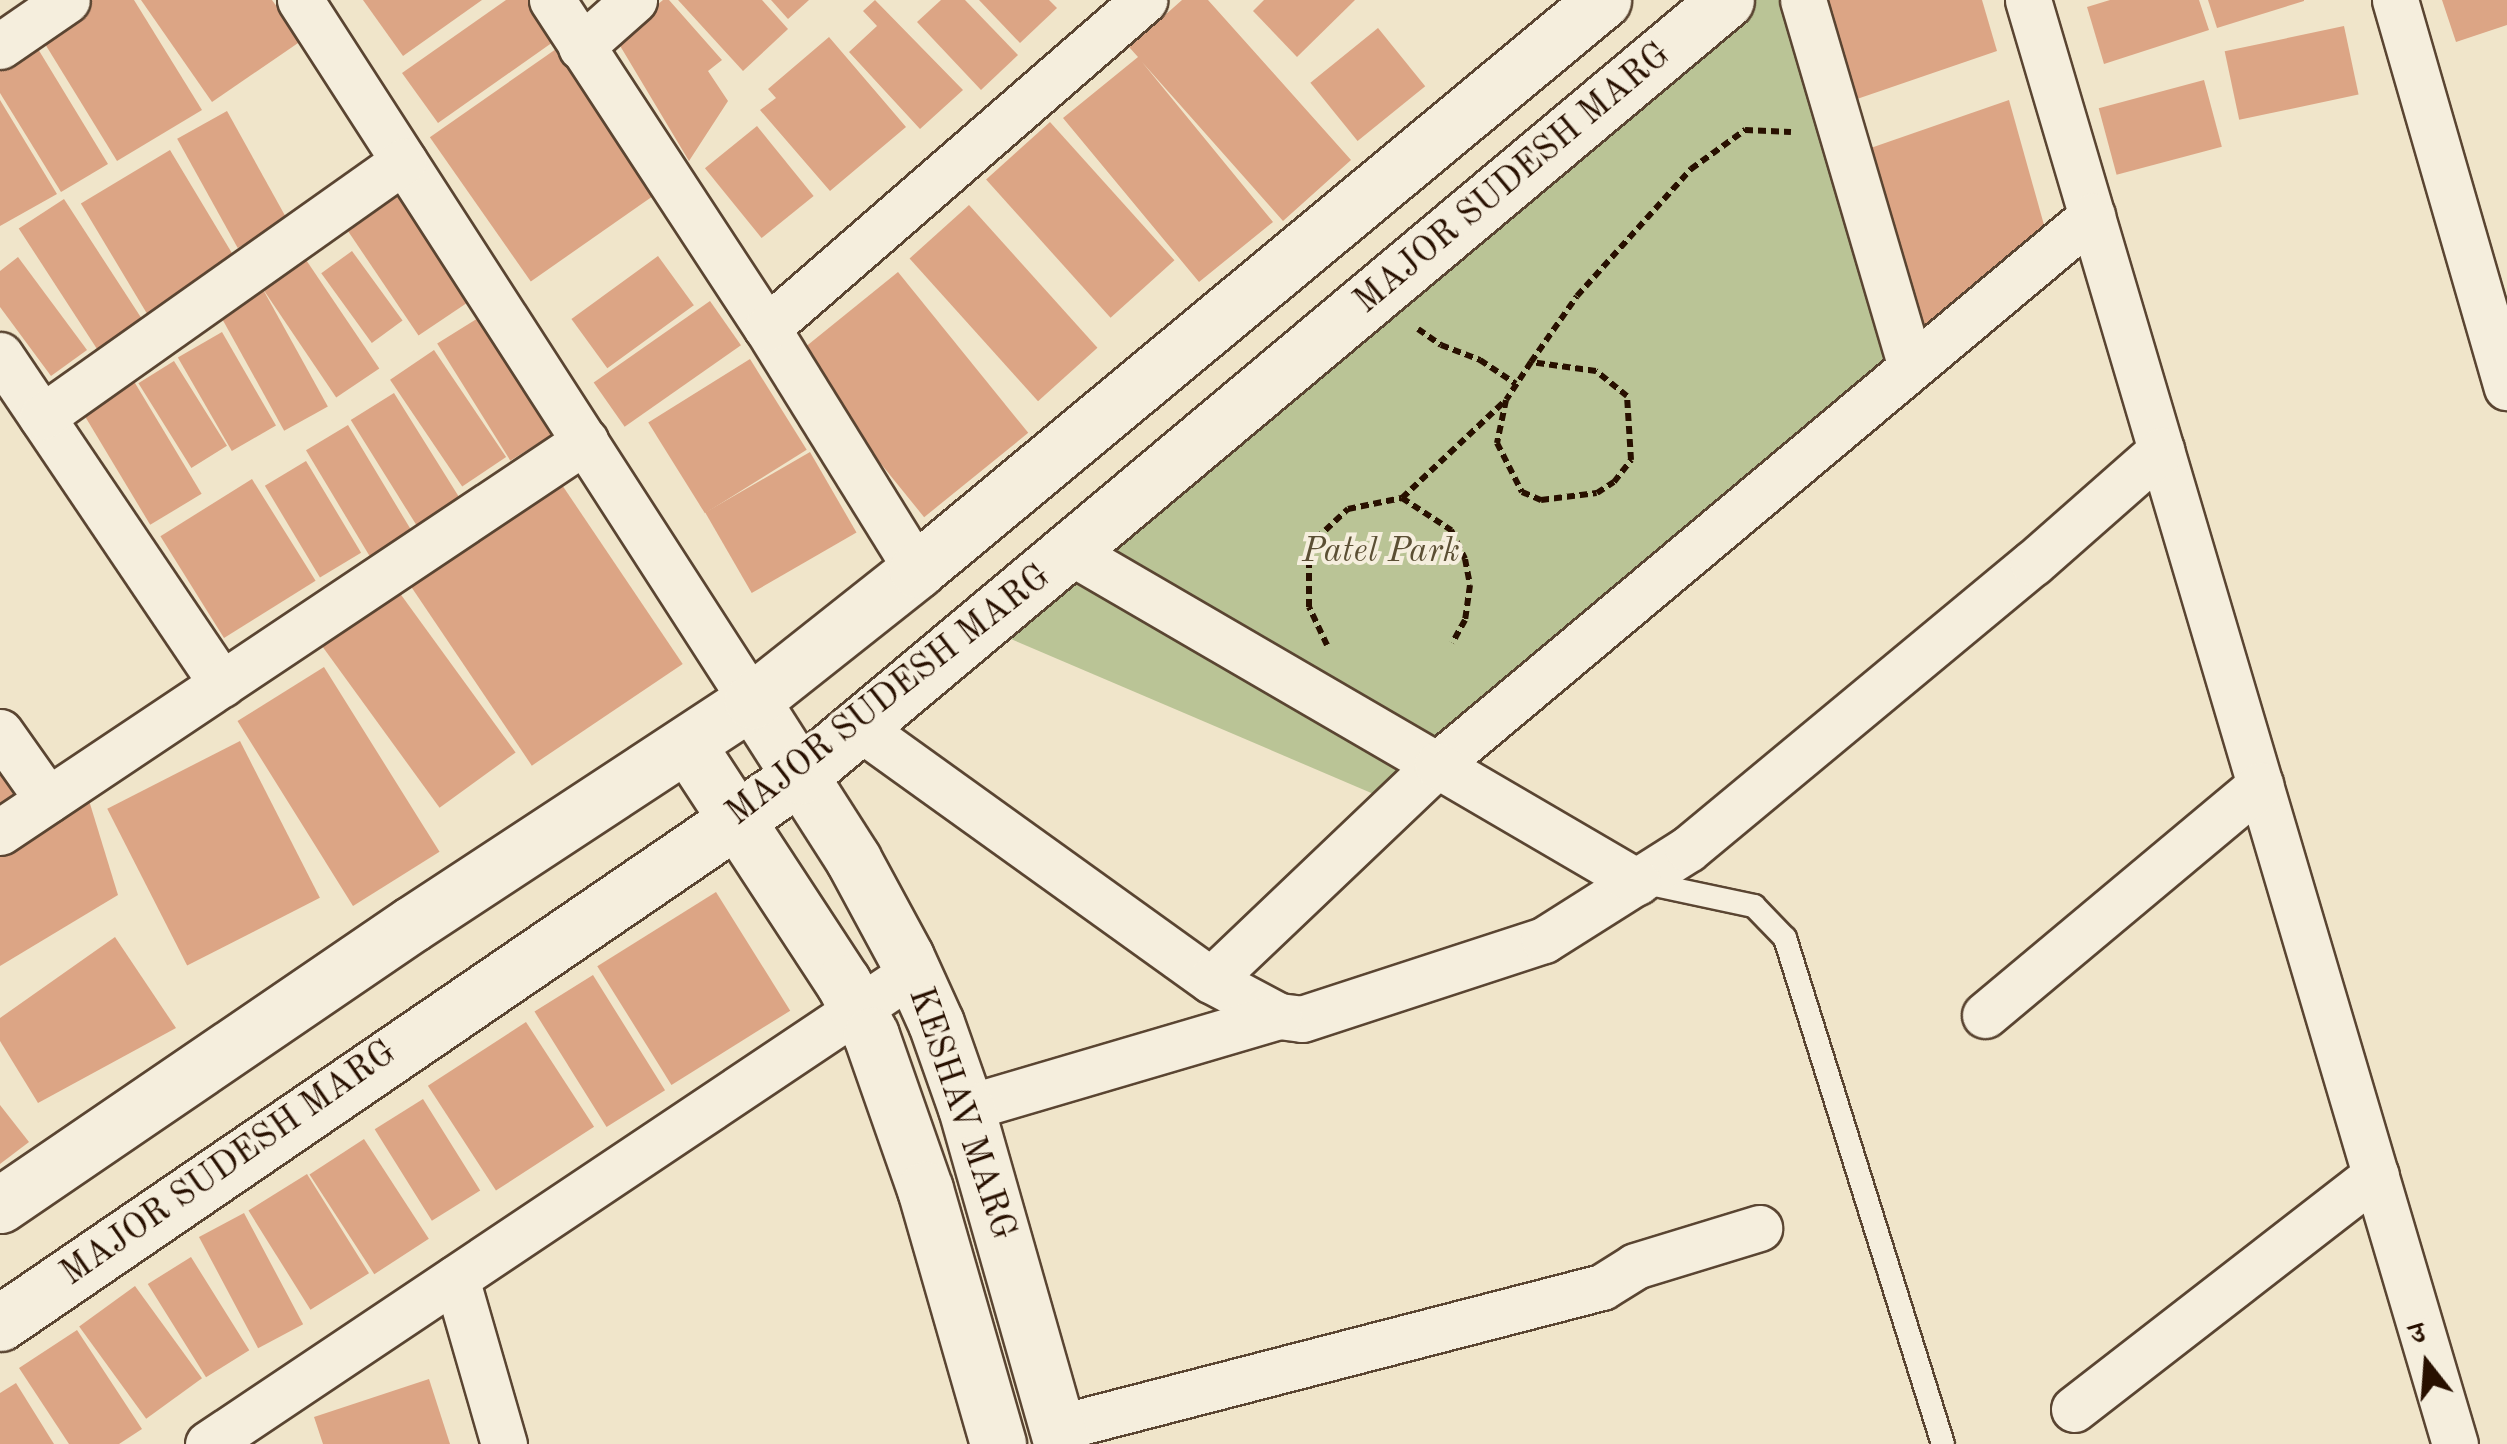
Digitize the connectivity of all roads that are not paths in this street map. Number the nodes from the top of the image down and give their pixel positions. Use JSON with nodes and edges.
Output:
{"nodes":[{"id":1,"x":67,"y":0,"type":"edge"},
{"id":2,"x":300,"y":0,"type":"edge"},
{"id":3,"x":552,"y":0,"type":"edge"},
{"id":4,"x":634,"y":0,"type":"edge"},
{"id":5,"x":1144,"y":0,"type":"edge"},
{"id":6,"x":1603,"y":0,"type":"edge"},
{"id":7,"x":1726,"y":0,"type":"edge"},
{"id":8,"x":1804,"y":0,"type":"edge"},
{"id":9,"x":2028,"y":0,"type":"edge"},
{"id":10,"x":2395,"y":0,"type":"edge"},
{"id":11,"x":0,"y":46,"type":"edge"},
{"id":12,"x":581,"y":47,"type":"junction"},
{"id":13,"x":404,"y":161,"type":"junction"},
{"id":14,"x":2092,"y":216,"type":"junction"},
{"id":15,"x":2495,"y":296,"type":"edge"},
{"id":16,"x":766,"y":328,"type":"junction"},
{"id":17,"x":0,"y":355,"type":"edge"},
{"id":18,"x":1911,"y":366,"type":"junction"},
{"id":19,"x":2507,"y":387,"type":"edge"},
{"id":20,"x":42,"y":417,"type":"junction"},
{"id":21,"x":584,"y":441,"type":"junction"},
{"id":22,"x":2161,"y":450,"type":"junction"},
{"id":23,"x":1070,"y":552,"type":"junction"},
{"id":24,"x":918,"y":570,"type":"junction"},
{"id":25,"x":222,"y":684,"type":"junction"},
{"id":26,"x":752,"y":701,"type":"junction"},
{"id":27,"x":860,"y":728,"type":"junction"},
{"id":28,"x":0,"y":732,"type":"edge"},
{"id":29,"x":686,"y":744,"type":"junction"},
{"id":30,"x":1437,"y":765,"type":"junction"},
{"id":31,"x":800,"y":776,"type":"junction"},
{"id":32,"x":2260,"y":785,"type":"junction"},
{"id":33,"x":48,"y":800,"type":"junction"},
{"id":34,"x":738,"y":818,"type":"junction"},
{"id":35,"x":0,"y":832,"type":"edge"},
{"id":36,"x":1637,"y":882,"type":"junction"},
{"id":37,"x":914,"y":972,"type":"junction"},
{"id":38,"x":1210,"y":980,"type":"junction"},
{"id":39,"x":858,"y":1010,"type":"junction"},
{"id":40,"x":1985,"y":1015,"type":"dead end"},
{"id":41,"x":1279,"y":1016,"type":"junction"},
{"id":42,"x":966,"y":1108,"type":"junction"},
{"id":43,"x":2376,"y":1175,"type":"junction"},
{"id":44,"x":0,"y":1205,"type":"edge"},
{"id":45,"x":1759,"y":1228,"type":"dead end"},
{"id":46,"x":456,"y":1278,"type":"junction"},
{"id":47,"x":0,"y":1322,"type":"edge"},
{"id":48,"x":2074,"y":1409,"type":"dead end"},
{"id":49,"x":1060,"y":1436,"type":"edge"},
{"id":50,"x":208,"y":1444,"type":"edge"},
{"id":51,"x":504,"y":1444,"type":"edge"},
{"id":52,"x":998,"y":1444,"type":"edge"},
{"id":53,"x":1943,"y":1444,"type":"edge"},
{"id":54,"x":2455,"y":1444,"type":"edge"}],
"edges":[{"from":1,"to":11,"type":"street"},
{"from":2,"to":13,"type":"street"},
{"from":3,"to":12,"type":"street"},
{"from":4,"to":12,"type":"street"},
{"from":5,"to":16,"type":"street"},
{"from":6,"to":24,"type":"street"},
{"from":7,"to":23,"type":"street","name":"MAJOR SUDESH MARG"},
{"from":8,"to":18,"type":"street"},
{"from":9,"to":14,"type":"street"},
{"from":10,"to":15,"type":"street"},
{"from":12,"to":16,"type":"street"},
{"from":13,"to":20,"type":"street"},
{"from":13,"to":21,"type":"street"},
{"from":14,"to":18,"type":"street"},
{"from":14,"to":22,"type":"street"},
{"from":15,"to":19,"type":"street"},
{"from":16,"to":24,"type":"street"},
{"from":17,"to":20,"type":"street"},
{"from":18,"to":30,"type":"street"},
{"from":20,"to":25,"type":"street"},
{"from":21,"to":25,"type":"street"},
{"from":21,"to":26,"type":"street"},
{"from":22,"to":32,"type":"street"},
{"from":22,"to":36,"type":"street"},
{"from":23,"to":27,"type":"street","name":"MAJOR SUDESH MARG"},
{"from":23,"to":30,"type":"street"},
{"from":24,"to":26,"type":"street"},
{"from":25,"to":33,"type":"street"},
{"from":26,"to":29,"type":"street"},
{"from":26,"to":31,"type":"street","name":"KESHAV MARG"},
{"from":27,"to":31,"type":"street","name":"MAJOR SUDESH MARG"},
{"from":27,"to":38,"type":"street"},
{"from":28,"to":33,"type":"street"},
{"from":29,"to":34,"type":"street","name":"KESHAV MARG"},
{"from":29,"to":44,"type":"street"},
{"from":30,"to":36,"type":"street"},
{"from":30,"to":38,"type":"street"},
{"from":31,"to":34,"type":"street","name":"MAJOR SUDESH MARG"},
{"from":31,"to":37,"type":"street","name":"KESHAV MARG"},
{"from":32,"to":40,"type":"street"},
{"from":32,"to":43,"type":"street"},
{"from":33,"to":35,"type":"street"},
{"from":34,"to":39,"type":"street","name":"KESHAV MARG"},
{"from":34,"to":47,"type":"street","name":"MAJOR SUDESH MARG"},
{"from":36,"to":41,"type":"street"},
{"from":36,"to":53,"type":"lane"},
{"from":37,"to":39,"type":"street"},
{"from":37,"to":42,"type":"street","name":"KESHAV MARG"},
{"from":38,"to":41,"type":"street"},
{"from":39,"to":46,"type":"street"},
{"from":39,"to":52,"type":"street","name":"KESHAV MARG"},
{"from":41,"to":42,"type":"street"},
{"from":42,"to":49,"type":"street","name":"KESHAV MARG"},
{"from":43,"to":48,"type":"street"},
{"from":43,"to":54,"type":"street"},
{"from":45,"to":49,"type":"street"},
{"from":46,"to":50,"type":"street"},
{"from":46,"to":51,"type":"street"}]}
